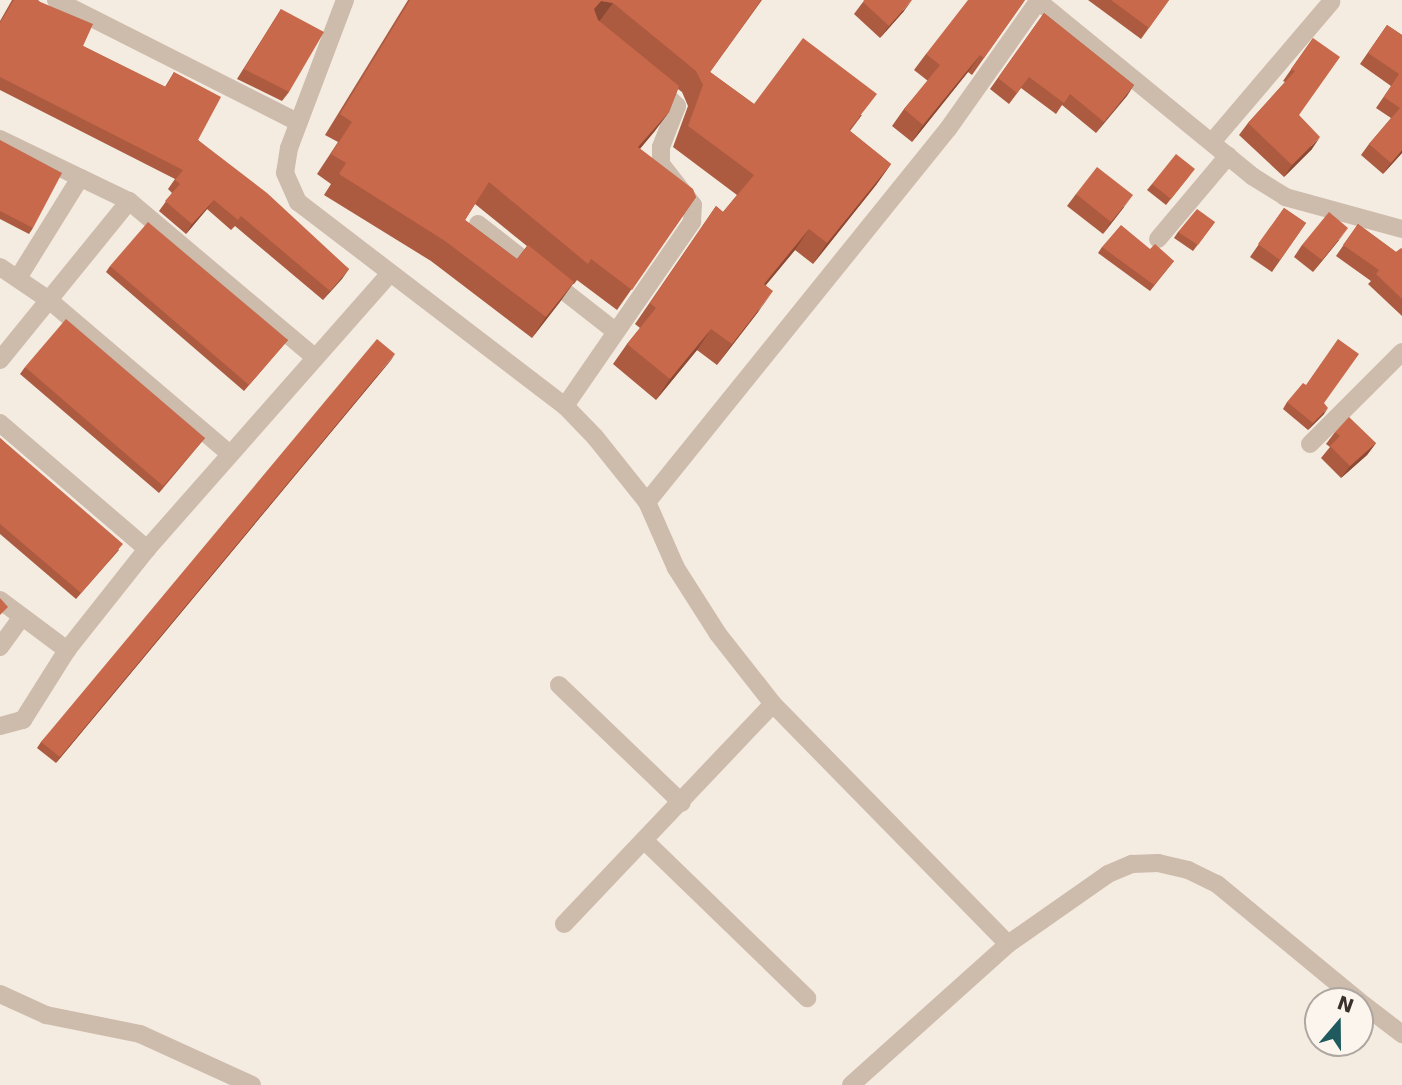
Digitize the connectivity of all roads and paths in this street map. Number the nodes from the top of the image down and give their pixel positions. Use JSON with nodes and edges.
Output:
{"nodes":[{"id":1,"x":56,"y":0,"type":"edge"},
{"id":2,"x":345,"y":0,"type":"edge"},
{"id":3,"x":1038,"y":0,"type":"edge"},
{"id":4,"x":1331,"y":2,"type":"dead end"},
{"id":5,"x":643,"y":75,"type":"edge"},
{"id":6,"x":299,"y":122,"type":"junction"},
{"id":7,"x":0,"y":139,"type":"edge"},
{"id":8,"x":1212,"y":142,"type":"junction"},
{"id":9,"x":1228,"y":156,"type":"junction"},
{"id":10,"x":80,"y":178,"type":"junction"},
{"id":11,"x":129,"y":201,"type":"junction"},
{"id":12,"x":1400,"y":223,"type":"edge"},
{"id":13,"x":478,"y":224,"type":"edge"},
{"id":14,"x":1158,"y":239,"type":"dead end"},
{"id":15,"x":6,"y":273,"type":"edge"},
{"id":16,"x":390,"y":274,"type":"junction"},
{"id":17,"x":50,"y":300,"type":"junction"},
{"id":18,"x":615,"y":331,"type":"junction"},
{"id":19,"x":1402,"y":352,"type":"edge"},
{"id":20,"x":313,"y":356,"type":"junction"},
{"id":21,"x":0,"y":360,"type":"edge"},
{"id":22,"x":565,"y":406,"type":"junction"},
{"id":23,"x":0,"y":423,"type":"edge"},
{"id":24,"x":1310,"y":444,"type":"dead end"},
{"id":25,"x":230,"y":454,"type":"junction"},
{"id":26,"x":647,"y":502,"type":"junction"},
{"id":27,"x":147,"y":549,"type":"junction"},
{"id":28,"x":0,"y":600,"type":"edge"},
{"id":29,"x":22,"y":617,"type":"junction"},
{"id":30,"x":0,"y":647,"type":"edge"},
{"id":31,"x":67,"y":650,"type":"junction"},
{"id":32,"x":559,"y":685,"type":"dead end"},
{"id":33,"x":773,"y":704,"type":"junction"},
{"id":34,"x":0,"y":726,"type":"edge"},
{"id":35,"x":682,"y":803,"type":"junction"},
{"id":36,"x":645,"y":841,"type":"junction"},
{"id":37,"x":564,"y":924,"type":"dead end"},
{"id":38,"x":1008,"y":944,"type":"junction"},
{"id":39,"x":1343,"y":987,"type":"edge"},
{"id":40,"x":0,"y":994,"type":"edge"},
{"id":41,"x":807,"y":998,"type":"dead end"},
{"id":42,"x":1374,"y":1012,"type":"edge"},
{"id":43,"x":1402,"y":1034,"type":"edge"},
{"id":44,"x":252,"y":1085,"type":"edge"},
{"id":45,"x":851,"y":1085,"type":"edge"}],
"edges":[{"from":1,"to":6,"type":"street"},
{"from":2,"to":6,"type":"street"},
{"from":3,"to":8,"type":"street"},
{"from":3,"to":26,"type":"street"},
{"from":4,"to":8,"type":"street"},
{"from":5,"to":18,"type":"street"},
{"from":6,"to":16,"type":"street"},
{"from":7,"to":10,"type":"street"},
{"from":8,"to":9,"type":"street"},
{"from":9,"to":12,"type":"street"},
{"from":9,"to":14,"type":"street"},
{"from":10,"to":11,"type":"street"},
{"from":10,"to":15,"type":"street"},
{"from":11,"to":17,"type":"street"},
{"from":11,"to":20,"type":"street"},
{"from":13,"to":18,"type":"street"},
{"from":15,"to":17,"type":"street"},
{"from":16,"to":20,"type":"street"},
{"from":16,"to":22,"type":"street"},
{"from":17,"to":21,"type":"street"},
{"from":17,"to":25,"type":"street"},
{"from":18,"to":22,"type":"street"},
{"from":19,"to":24,"type":"street"},
{"from":20,"to":25,"type":"street"},
{"from":22,"to":26,"type":"street"},
{"from":23,"to":27,"type":"street"},
{"from":25,"to":27,"type":"street"},
{"from":26,"to":33,"type":"street"},
{"from":27,"to":31,"type":"street"},
{"from":28,"to":29,"type":"street"},
{"from":29,"to":30,"type":"street"},
{"from":29,"to":31,"type":"street"},
{"from":31,"to":34,"type":"street"},
{"from":32,"to":35,"type":"street"},
{"from":33,"to":35,"type":"street"},
{"from":33,"to":38,"type":"street"},
{"from":35,"to":36,"type":"street"},
{"from":36,"to":37,"type":"street"},
{"from":36,"to":41,"type":"street"},
{"from":38,"to":39,"type":"street"},
{"from":38,"to":45,"type":"street"},
{"from":40,"to":44,"type":"street"},
{"from":42,"to":43,"type":"street"}]}
